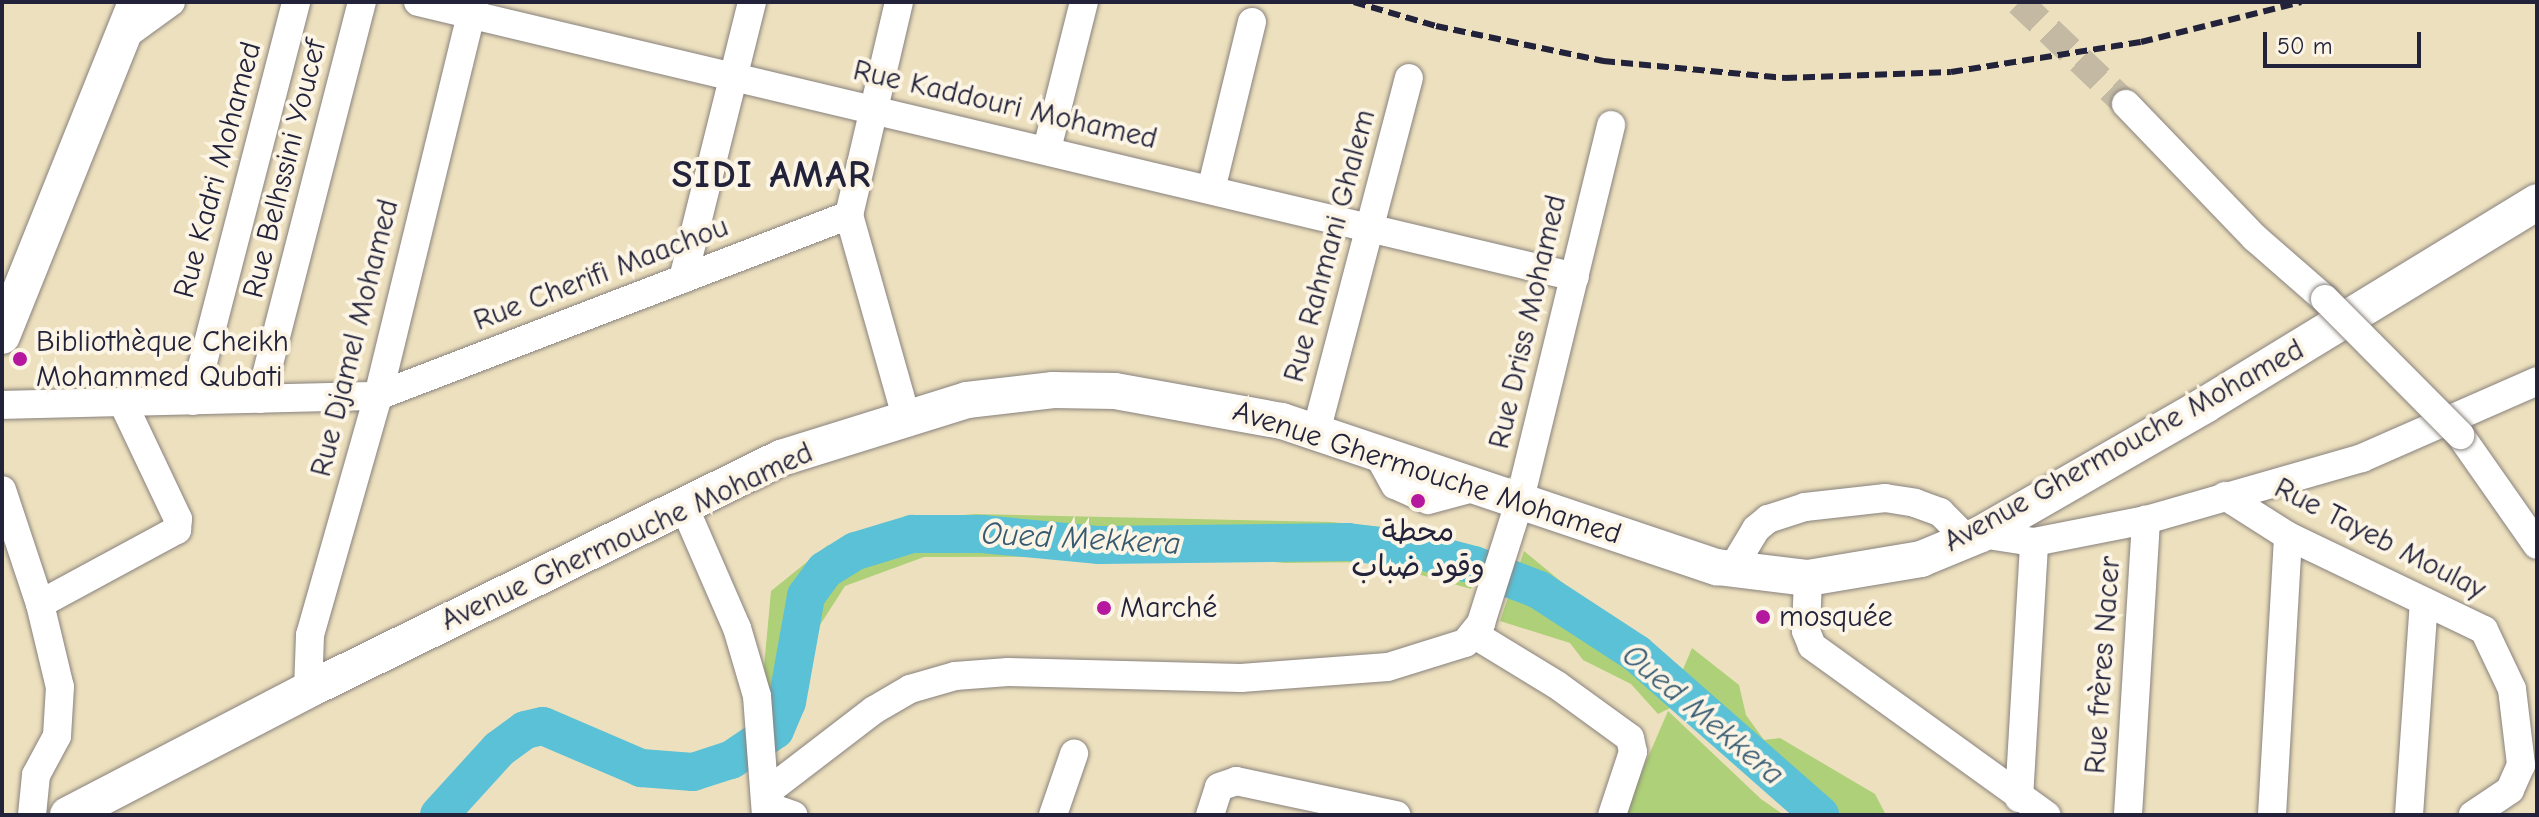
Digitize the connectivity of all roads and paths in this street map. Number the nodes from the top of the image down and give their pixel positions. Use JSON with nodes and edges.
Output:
{"nodes":[{"id":1,"x":136,"y":2,"type":"edge"},
{"id":2,"x":171,"y":2,"type":"edge"},
{"id":3,"x":296,"y":2,"type":"edge"},
{"id":4,"x":362,"y":2,"type":"edge"},
{"id":5,"x":418,"y":2,"type":"edge"},
{"id":6,"x":752,"y":2,"type":"edge"},
{"id":7,"x":899,"y":2,"type":"edge"},
{"id":8,"x":1084,"y":2,"type":"edge"},
{"id":9,"x":472,"y":8,"type":"edge"},
{"id":10,"x":1252,"y":22,"type":"dead end"},
{"id":11,"x":120,"y":39,"type":"junction"},
{"id":12,"x":736,"y":76,"type":"junction"},
{"id":13,"x":1409,"y":78,"type":"dead end"},
{"id":14,"x":2126,"y":104,"type":"tunnel mouth"},
{"id":15,"x":873,"y":109,"type":"junction"},
{"id":16,"x":1611,"y":125,"type":"dead end"},
{"id":17,"x":1047,"y":149,"type":"junction"},
{"id":18,"x":1211,"y":190,"type":"junction"},
{"id":19,"x":2537,"y":202,"type":"edge"},
{"id":20,"x":849,"y":215,"type":"junction"},
{"id":21,"x":1372,"y":228,"type":"junction"},
{"id":22,"x":1575,"y":277,"type":"junction"},
{"id":23,"x":683,"y":279,"type":"junction"},
{"id":24,"x":2,"y":336,"type":"edge"},
{"id":25,"x":2537,"y":381,"type":"edge"},
{"id":26,"x":378,"y":396,"type":"junction"},
{"id":27,"x":260,"y":399,"type":"junction"},
{"id":28,"x":193,"y":401,"type":"junction"},
{"id":29,"x":123,"y":403,"type":"junction"},
{"id":30,"x":2,"y":405,"type":"edge"},
{"id":31,"x":906,"y":416,"type":"junction"},
{"id":32,"x":1316,"y":432,"type":"junction"},
{"id":33,"x":2,"y":490,"type":"edge"},
{"id":34,"x":2225,"y":496,"type":"junction"},
{"id":35,"x":683,"y":504,"type":"junction"},
{"id":36,"x":1514,"y":519,"type":"junction"},
{"id":37,"x":2146,"y":520,"type":"junction"},
{"id":38,"x":2288,"y":536,"type":"junction"},
{"id":39,"x":1974,"y":537,"type":"junction"},
{"id":40,"x":2034,"y":542,"type":"junction"},
{"id":41,"x":2537,"y":545,"type":"edge"},
{"id":42,"x":1732,"y":569,"type":"junction"},
{"id":43,"x":1808,"y":578,"type":"junction"},
{"id":44,"x":2424,"y":602,"type":"junction"},
{"id":45,"x":40,"y":604,"type":"junction"},
{"id":46,"x":1478,"y":629,"type":"junction"},
{"id":47,"x":308,"y":690,"type":"junction"},
{"id":48,"x":1074,"y":754,"type":"dead end"},
{"id":49,"x":2019,"y":798,"type":"junction"},
{"id":50,"x":772,"y":800,"type":"edge"},
{"id":51,"x":32,"y":815,"type":"edge"},
{"id":52,"x":68,"y":815,"type":"edge"},
{"id":53,"x":1053,"y":815,"type":"edge"},
{"id":54,"x":1210,"y":815,"type":"edge"},
{"id":55,"x":1396,"y":815,"type":"edge"},
{"id":56,"x":1612,"y":815,"type":"edge"},
{"id":57,"x":2046,"y":815,"type":"edge"},
{"id":58,"x":2128,"y":815,"type":"edge"},
{"id":59,"x":2272,"y":815,"type":"edge"},
{"id":60,"x":2409,"y":815,"type":"edge"},
{"id":61,"x":2473,"y":815,"type":"edge"}],
"edges":[{"from":1,"to":11,"type":"main road"},
{"from":2,"to":11,"type":"street"},
{"from":3,"to":28,"type":"street","name":"Rue Kadri Mohamed"},
{"from":4,"to":27,"type":"street","name":"Rue Belhssini Youcef"},
{"from":5,"to":9,"type":"street","name":"Rue Kaddouri Mohamed"},
{"from":6,"to":12,"type":"street"},
{"from":7,"to":15,"type":"street"},
{"from":8,"to":17,"type":"street"},
{"from":9,"to":12,"type":"street","name":"Rue Kaddouri Mohamed"},
{"from":9,"to":26,"type":"street","name":"Rue Djamel Mohamed"},
{"from":10,"to":18,"type":"street"},
{"from":11,"to":24,"type":"main road"},
{"from":12,"to":15,"type":"street","name":"Rue Kaddouri Mohamed"},
{"from":12,"to":23,"type":"street"},
{"from":13,"to":21,"type":"street","name":"Rue Rahmani Ghalem"},
{"from":14,"to":41,"type":"street","bridge":true},
{"from":15,"to":17,"type":"street","name":"Rue Kaddouri Mohamed"},
{"from":15,"to":20,"type":"street"},
{"from":16,"to":22,"type":"street","name":"Rue Driss Mohamed"},
{"from":17,"to":18,"type":"street","name":"Rue Kaddouri Mohamed"},
{"from":18,"to":21,"type":"street","name":"Rue Kaddouri Mohamed"},
{"from":19,"to":39,"type":"main road","name":"Avenue Ghermouche Mohamed"},
{"from":20,"to":23,"type":"street","name":"Rue Cherifi Maachou"},
{"from":20,"to":31,"type":"street"},
{"from":21,"to":22,"type":"street","name":"Rue Kaddouri Mohamed"},
{"from":21,"to":32,"type":"street","name":"Rue Rahmani Ghalem"},
{"from":22,"to":36,"type":"street","name":"Rue Driss Mohamed"},
{"from":23,"to":26,"type":"street","name":"Rue Cherifi Maachou"},
{"from":25,"to":34,"type":"street"},
{"from":26,"to":27,"type":"street","name":"Rue Cherifi Maachou"},
{"from":26,"to":47,"type":"street","name":"Rue Djamel Mohamed"},
{"from":27,"to":28,"type":"street","name":"Rue Cherifi Maachou"},
{"from":28,"to":29,"type":"street","name":"Rue Cherifi Maachou"},
{"from":29,"to":30,"type":"street","name":"Rue Cherifi Maachou"},
{"from":29,"to":45,"type":"street"},
{"from":31,"to":32,"type":"main road","name":"Avenue Ghermouche Mohamed"},
{"from":31,"to":35,"type":"main road","name":"Avenue Ghermouche Mohamed"},
{"from":32,"to":36,"type":"main road","name":"Avenue Ghermouche Mohamed"},
{"from":33,"to":45,"type":"street"},
{"from":34,"to":37,"type":"street"},
{"from":34,"to":38,"type":"street","name":"Rue Tayeb Moulay"},
{"from":35,"to":47,"type":"main road","name":"Avenue Ghermouche Mohamed"},
{"from":35,"to":50,"type":"street"},
{"from":36,"to":42,"type":"main road","name":"Avenue Ghermouche Mohamed"},
{"from":36,"to":46,"type":"street","name":"Rue Driss Mohamed"},
{"from":37,"to":40,"type":"street"},
{"from":37,"to":58,"type":"street","name":"Rue frères Nacer"},
{"from":38,"to":44,"type":"street","name":"Rue Tayeb Moulay"},
{"from":38,"to":59,"type":"street"},
{"from":39,"to":40,"type":"street"},
{"from":39,"to":42,"type":"street"},
{"from":39,"to":43,"type":"main road","name":"Avenue Ghermouche Mohamed"},
{"from":40,"to":49,"type":"street"},
{"from":42,"to":43,"type":"main road","name":"Avenue Ghermouche Mohamed"},
{"from":43,"to":49,"type":"street"},
{"from":44,"to":60,"type":"street"},
{"from":44,"to":61,"type":"street","name":"Rue Tayeb Moulay"},
{"from":45,"to":51,"type":"street"},
{"from":46,"to":50,"type":"street"},
{"from":46,"to":56,"type":"street"},
{"from":47,"to":52,"type":"main road","name":"Avenue Ghermouche Mohamed"},
{"from":48,"to":53,"type":"street"},
{"from":49,"to":57,"type":"street"},
{"from":54,"to":55,"type":"street"}]}
